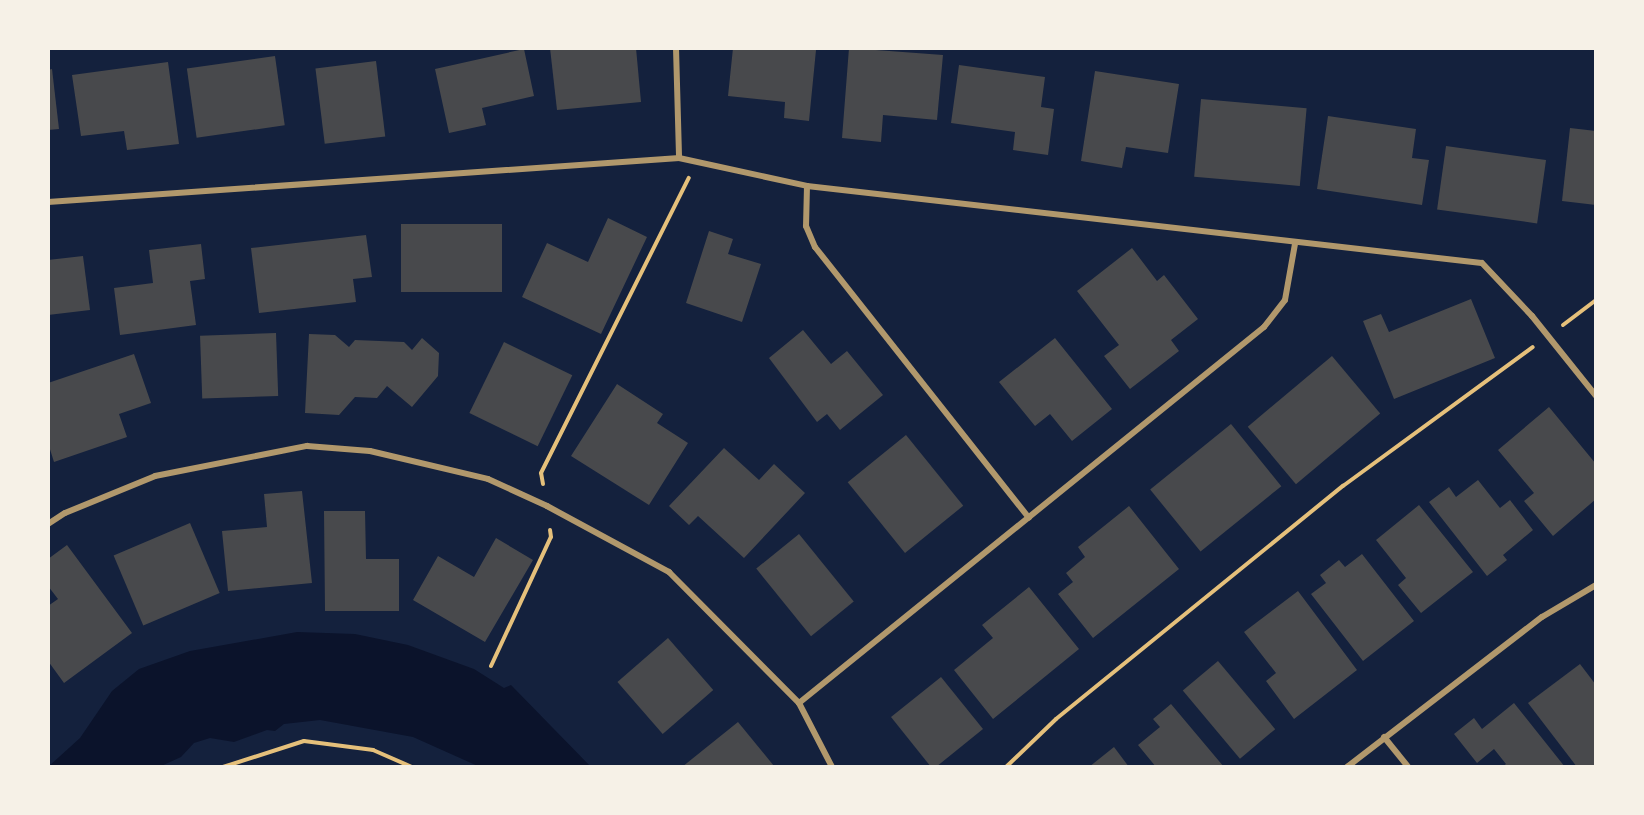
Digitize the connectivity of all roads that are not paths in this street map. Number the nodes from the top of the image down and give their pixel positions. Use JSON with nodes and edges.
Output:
{"nodes":[{"id":1,"x":676,"y":48,"type":"edge"},
{"id":2,"x":679,"y":158,"type":"junction"},
{"id":3,"x":807,"y":186,"type":"junction"},
{"id":4,"x":48,"y":202,"type":"edge"},
{"id":5,"x":1295,"y":244,"type":"junction"},
{"id":6,"x":1596,"y":396,"type":"edge"},
{"id":7,"x":1029,"y":518,"type":"junction"},
{"id":8,"x":48,"y":524,"type":"edge"},
{"id":9,"x":1596,"y":585,"type":"edge"},
{"id":10,"x":799,"y":703,"type":"junction"},
{"id":11,"x":1384,"y":737,"type":"junction"},
{"id":12,"x":832,"y":767,"type":"edge"},
{"id":13,"x":1347,"y":767,"type":"edge"},
{"id":14,"x":1408,"y":767,"type":"edge"}],
"edges":[{"from":1,"to":2,"type":"street"},
{"from":2,"to":3,"type":"street"},
{"from":2,"to":4,"type":"street"},
{"from":3,"to":5,"type":"street"},
{"from":3,"to":7,"type":"street"},
{"from":5,"to":6,"type":"street"},
{"from":5,"to":7,"type":"street"},
{"from":7,"to":10,"type":"street"},
{"from":8,"to":10,"type":"street"},
{"from":9,"to":11,"type":"street"},
{"from":10,"to":12,"type":"street"},
{"from":11,"to":13,"type":"street"},
{"from":11,"to":14,"type":"street"}]}
